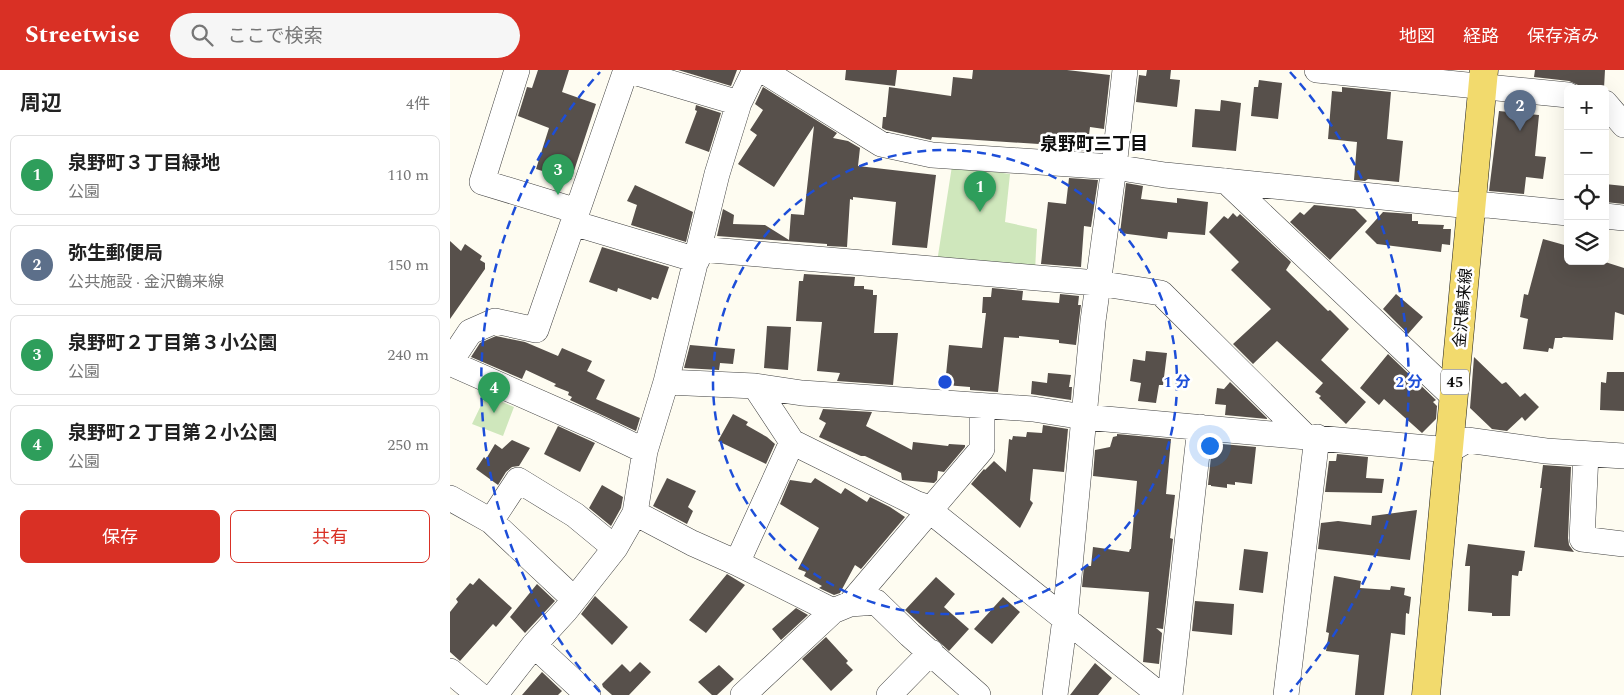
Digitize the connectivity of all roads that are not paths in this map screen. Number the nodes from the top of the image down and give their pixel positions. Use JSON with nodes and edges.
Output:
{"nodes":[{"id":1,"x":518,"y":70,"type":"edge"},
{"id":2,"x":627,"y":70,"type":"edge"},
{"id":3,"x":755,"y":70,"type":"edge"},
{"id":4,"x":762,"y":70,"type":"edge"},
{"id":5,"x":1125,"y":70,"type":"edge"},
{"id":6,"x":1316,"y":70,"type":"edge"},
{"id":7,"x":1484,"y":79,"type":"edge"},
{"id":8,"x":1564,"y":94,"type":"edge"},
{"id":9,"x":740,"y":103,"type":"junction"},
{"id":10,"x":1609,"y":108,"type":"edge"},
{"id":11,"x":1624,"y":125,"type":"edge"},
{"id":12,"x":1114,"y":168,"type":"junction"},
{"id":13,"x":1226,"y":181,"type":"junction"},
{"id":14,"x":1471,"y":206,"type":"junction"},
{"id":15,"x":1564,"y":213,"type":"edge"},
{"id":16,"x":1609,"y":216,"type":"edge"},
{"id":17,"x":575,"y":217,"type":"junction"},
{"id":18,"x":1624,"y":218,"type":"edge"},
{"id":19,"x":698,"y":255,"type":"junction"},
{"id":20,"x":1097,"y":283,"type":"junction"},
{"id":21,"x":450,"y":362,"type":"edge"},
{"id":22,"x":666,"y":382,"type":"junction"},
{"id":23,"x":754,"y":386,"type":"junction"},
{"id":24,"x":1454,"y":397,"type":"junction"},
{"id":25,"x":982,"y":406,"type":"junction"},
{"id":26,"x":1084,"y":417,"type":"junction"},
{"id":27,"x":1200,"y":427,"type":"junction"},
{"id":28,"x":1312,"y":437,"type":"junction"},
{"id":29,"x":792,"y":442,"type":"junction"},
{"id":30,"x":644,"y":450,"type":"junction"},
{"id":31,"x":1450,"y":450,"type":"junction"},
{"id":32,"x":1586,"y":454,"type":"junction"},
{"id":33,"x":1624,"y":456,"type":"edge"},
{"id":34,"x":450,"y":498,"type":"edge"},
{"id":35,"x":930,"y":510,"type":"junction"},
{"id":36,"x":635,"y":513,"type":"junction"},
{"id":37,"x":491,"y":520,"type":"junction"},
{"id":38,"x":1624,"y":544,"type":"edge"},
{"id":39,"x":615,"y":548,"type":"junction"},
{"id":40,"x":737,"y":563,"type":"junction"},
{"id":41,"x":574,"y":599,"type":"junction"},
{"id":42,"x":842,"y":608,"type":"junction"},
{"id":43,"x":1065,"y":619,"type":"junction"},
{"id":44,"x":534,"y":645,"type":"junction"},
{"id":45,"x":931,"y":652,"type":"junction"},
{"id":46,"x":450,"y":671,"type":"edge"},
{"id":47,"x":479,"y":695,"type":"edge"},
{"id":48,"x":495,"y":695,"type":"edge"},
{"id":49,"x":588,"y":695,"type":"edge"},
{"id":50,"x":743,"y":695,"type":"edge"},
{"id":51,"x":889,"y":695,"type":"edge"},
{"id":52,"x":978,"y":695,"type":"edge"},
{"id":53,"x":1055,"y":695,"type":"edge"},
{"id":54,"x":1160,"y":695,"type":"edge"},
{"id":55,"x":1170,"y":695,"type":"edge"},
{"id":56,"x":1286,"y":695,"type":"edge"},
{"id":57,"x":1426,"y":695,"type":"edge"}],
"edges":[{"from":1,"to":17,"type":"street"},
{"from":2,"to":9,"type":"street"},
{"from":2,"to":17,"type":"street"},
{"from":3,"to":9,"type":"street"},
{"from":4,"to":12,"type":"street"},
{"from":5,"to":12,"type":"street"},
{"from":6,"to":7,"type":"street"},
{"from":7,"to":8,"type":"street"},
{"from":7,"to":14,"type":"main road","name":"金沢鶴来線","number":"45"},
{"from":9,"to":19,"type":"street"},
{"from":10,"to":11,"type":"street"},
{"from":12,"to":13,"type":"street"},
{"from":12,"to":20,"type":"street"},
{"from":13,"to":14,"type":"street"},
{"from":13,"to":24,"type":"street"},
{"from":14,"to":15,"type":"street"},
{"from":14,"to":24,"type":"main road","name":"金沢鶴来線","number":"45"},
{"from":16,"to":18,"type":"street"},
{"from":17,"to":19,"type":"street"},
{"from":17,"to":21,"type":"street"},
{"from":19,"to":20,"type":"street"},
{"from":19,"to":22,"type":"street"},
{"from":20,"to":26,"type":"street"},
{"from":20,"to":28,"type":"street"},
{"from":21,"to":30,"type":"street"},
{"from":22,"to":23,"type":"street"},
{"from":22,"to":30,"type":"street"},
{"from":23,"to":25,"type":"street"},
{"from":23,"to":29,"type":"street"},
{"from":24,"to":31,"type":"main road","name":"金沢鶴来線","number":"45"},
{"from":25,"to":26,"type":"street"},
{"from":25,"to":35,"type":"street"},
{"from":26,"to":27,"type":"street"},
{"from":26,"to":43,"type":"street"},
{"from":27,"to":28,"type":"street"},
{"from":27,"to":55,"type":"street"},
{"from":28,"to":31,"type":"street"},
{"from":28,"to":56,"type":"street"},
{"from":29,"to":35,"type":"street"},
{"from":29,"to":40,"type":"street"},
{"from":30,"to":36,"type":"street"},
{"from":31,"to":32,"type":"street"},
{"from":31,"to":57,"type":"main road","name":"金沢鶴来線","number":"45"},
{"from":32,"to":33,"type":"street"},
{"from":32,"to":38,"type":"street"},
{"from":34,"to":37,"type":"street"},
{"from":35,"to":42,"type":"street"},
{"from":35,"to":43,"type":"street"},
{"from":36,"to":39,"type":"street"},
{"from":36,"to":40,"type":"street"},
{"from":37,"to":39,"type":"street"},
{"from":37,"to":41,"type":"street"},
{"from":39,"to":41,"type":"street"},
{"from":40,"to":42,"type":"street"},
{"from":41,"to":44,"type":"street"},
{"from":42,"to":45,"type":"street"},
{"from":42,"to":50,"type":"street"},
{"from":43,"to":53,"type":"street"},
{"from":43,"to":54,"type":"street"},
{"from":44,"to":48,"type":"street"},
{"from":44,"to":49,"type":"street"},
{"from":45,"to":51,"type":"street"},
{"from":45,"to":52,"type":"street"},
{"from":46,"to":47,"type":"street"}]}
